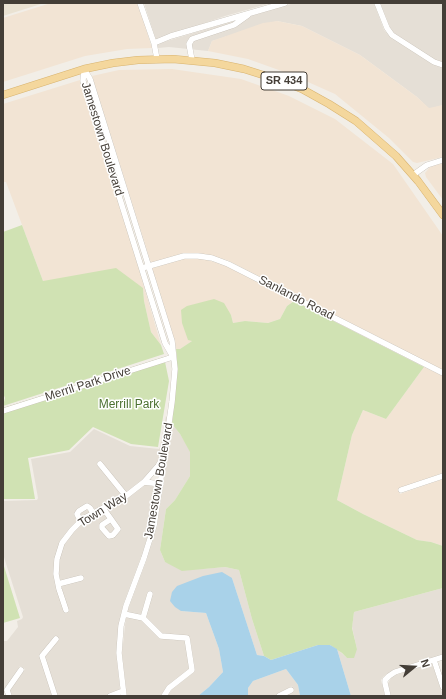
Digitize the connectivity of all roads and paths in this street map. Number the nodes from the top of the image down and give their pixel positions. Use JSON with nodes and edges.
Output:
{"nodes":[{"id":1,"x":140,"y":3,"type":"edge"},
{"id":2,"x":285,"y":3,"type":"edge"},
{"id":3,"x":377,"y":3,"type":"edge"},
{"id":4,"x":249,"y":14,"type":"junction"},
{"id":5,"x":154,"y":43,"type":"junction"},
{"id":6,"x":157,"y":60,"type":"junction"},
{"id":7,"x":192,"y":60,"type":"junction"},
{"id":8,"x":443,"y":65,"type":"edge"},
{"id":9,"x":84,"y":69,"type":"junction"},
{"id":10,"x":3,"y":95,"type":"edge"},
{"id":11,"x":443,"y":160,"type":"edge"},
{"id":12,"x":413,"y":175,"type":"junction"},
{"id":13,"x":443,"y":216,"type":"edge"},
{"id":14,"x":149,"y":266,"type":"junction"},
{"id":15,"x":142,"y":268,"type":"junction"},
{"id":16,"x":174,"y":357,"type":"junction"},
{"id":17,"x":443,"y":373,"type":"edge"},
{"id":18,"x":3,"y":411,"type":"edge"},
{"id":19,"x":164,"y":456,"type":"junction"},
{"id":20,"x":100,"y":464,"type":"dead end"},
{"id":21,"x":443,"y":476,"type":"edge"},
{"id":22,"x":144,"y":482,"type":"junction"},
{"id":23,"x":161,"y":484,"type":"junction"},
{"id":24,"x":401,"y":490,"type":"dead end"},
{"id":25,"x":126,"y":496,"type":"junction"},
{"id":26,"x":103,"y":508,"type":"junction"},
{"id":27,"x":93,"y":514,"type":"junction"},
{"id":28,"x":111,"y":519,"type":"junction"},
{"id":29,"x":81,"y":522,"type":"junction"},
{"id":30,"x":80,"y":578,"type":"dead end"},
{"id":31,"x":58,"y":584,"type":"junction"},
{"id":32,"x":150,"y":594,"type":"dead end"},
{"id":33,"x":66,"y":610,"type":"dead end"},
{"id":34,"x":124,"y":614,"type":"junction"},
{"id":35,"x":143,"y":618,"type":"junction"},
{"id":36,"x":56,"y":639,"type":"dead end"},
{"id":37,"x":443,"y":657,"type":"edge"},
{"id":38,"x":434,"y":660,"type":"junction"},
{"id":39,"x":21,"y":670,"type":"dead end"},
{"id":40,"x":443,"y":687,"type":"edge"},
{"id":41,"x":291,"y":690,"type":"dead end"},
{"id":42,"x":6,"y":692,"type":"edge"},
{"id":43,"x":124,"y":693,"type":"edge"},
{"id":44,"x":54,"y":696,"type":"edge"},
{"id":45,"x":110,"y":696,"type":"edge"},
{"id":46,"x":164,"y":696,"type":"edge"},
{"id":47,"x":279,"y":696,"type":"edge"},
{"id":48,"x":388,"y":696,"type":"edge"}],
"edges":[{"from":1,"to":5,"type":"street"},
{"from":2,"to":4,"type":"street"},
{"from":3,"to":8,"type":"street"},
{"from":4,"to":5,"type":"street"},
{"from":4,"to":7,"type":"street"},
{"from":5,"to":6,"type":"street"},
{"from":6,"to":7,"type":"main road","number":"SR 434"},
{"from":6,"to":9,"type":"main road","number":"SR 434"},
{"from":7,"to":12,"type":"main road","number":"SR 434"},
{"from":9,"to":10,"type":"main road","number":"SR 434"},
{"from":9,"to":14,"type":"street","name":"Jamestown Boulevard"},
{"from":9,"to":15,"type":"street","name":"Jamestown Boulevard"},
{"from":11,"to":12,"type":"street"},
{"from":12,"to":13,"type":"main road","number":"SR 434"},
{"from":14,"to":15,"type":"street","name":"Sanlando Road"},
{"from":14,"to":16,"type":"street","name":"Jamestown Boulevard"},
{"from":14,"to":17,"type":"street","name":"Sanlando Road"},
{"from":15,"to":16,"type":"street","name":"Jamestown Boulevard"},
{"from":16,"to":18,"type":"street","name":"Merril Park Drive"},
{"from":16,"to":19,"type":"street","name":"Jamestown Boulevard"},
{"from":19,"to":22,"type":"street","name":"Town Way"},
{"from":19,"to":23,"type":"street","name":"Jamestown Boulevard"},
{"from":20,"to":25,"type":"street"},
{"from":21,"to":24,"type":"street"},
{"from":22,"to":23,"type":"street"},
{"from":22,"to":25,"type":"street","name":"Town Way"},
{"from":23,"to":34,"type":"street","name":"Jamestown Boulevard"},
{"from":25,"to":26,"type":"street","name":"Town Way"},
{"from":26,"to":27,"type":"street","name":"Town Way"},
{"from":26,"to":28,"type":"street"},
{"from":27,"to":29,"type":"street","name":"Town Way"},
{"from":27,"to":29,"type":"street"},
{"from":28,"to":28,"type":"street"},
{"from":29,"to":31,"type":"street","name":"Town Way"},
{"from":30,"to":31,"type":"street"},
{"from":31,"to":33,"type":"street","name":"Town Way"},
{"from":32,"to":35,"type":"street"},
{"from":34,"to":35,"type":"street"},
{"from":34,"to":43,"type":"street","name":"Jamestown Boulevard"},
{"from":35,"to":46,"type":"street"},
{"from":36,"to":44,"type":"street"},
{"from":37,"to":38,"type":"street"},
{"from":38,"to":40,"type":"street"},
{"from":38,"to":48,"type":"street"},
{"from":39,"to":42,"type":"street"},
{"from":41,"to":47,"type":"street"},
{"from":43,"to":45,"type":"street"}]}
